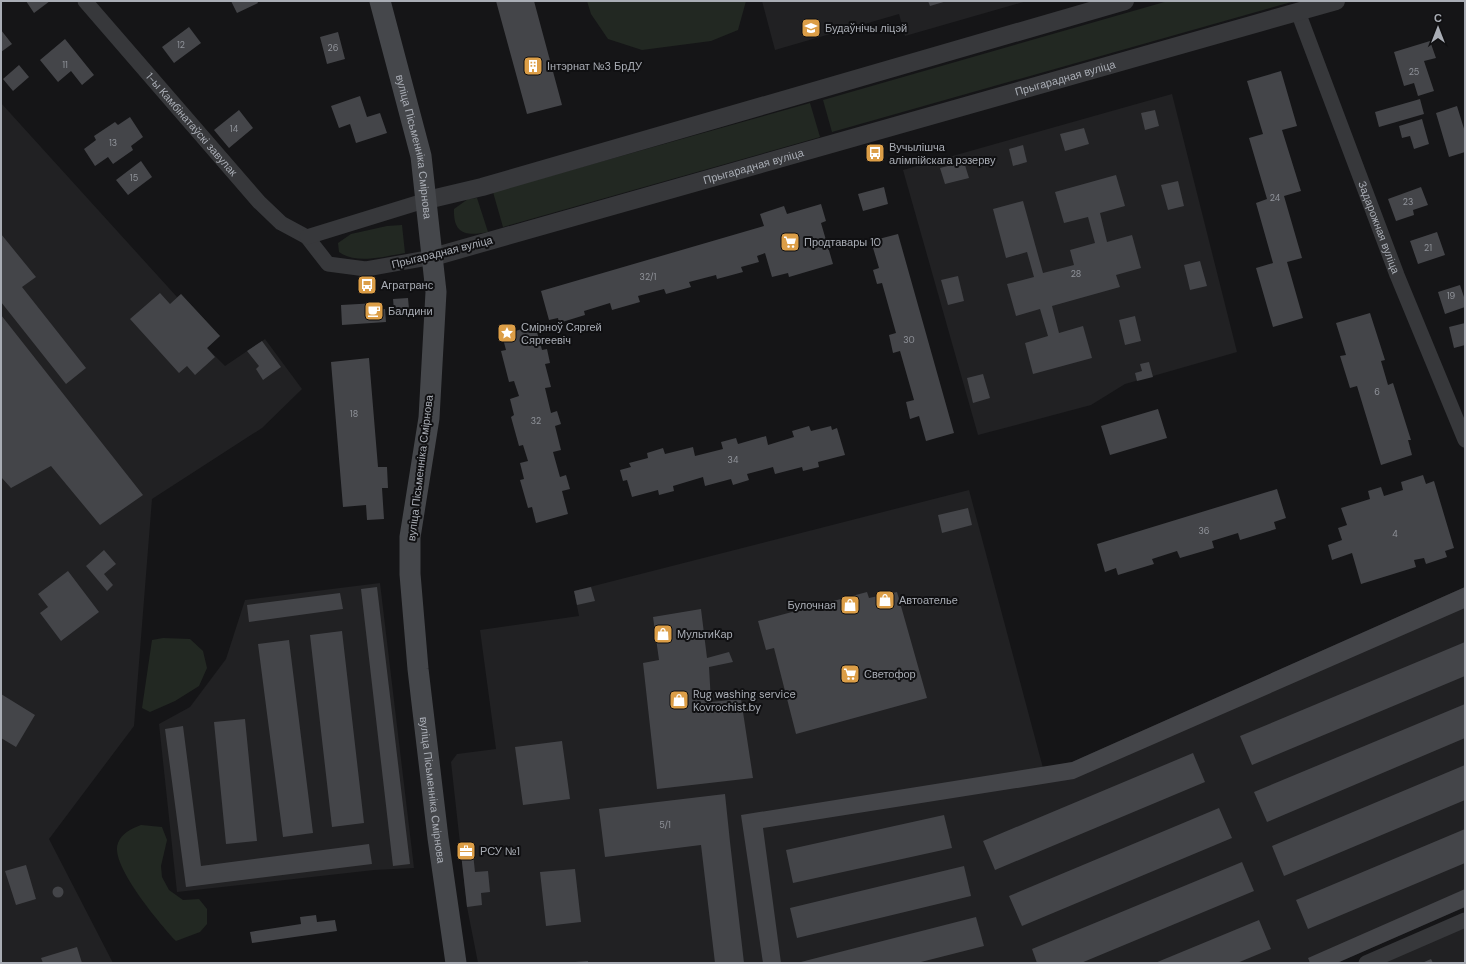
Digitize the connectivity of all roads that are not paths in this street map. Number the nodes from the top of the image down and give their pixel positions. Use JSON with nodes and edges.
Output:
{"nodes":[{"id":1,"x":85,"y":1,"type":"edge"},
{"id":2,"x":380,"y":1,"type":"edge"},
{"id":3,"x":1125,"y":1,"type":"edge"},
{"id":4,"x":1336,"y":1,"type":"edge"},
{"id":5,"x":1298,"y":12,"type":"junction"},
{"id":6,"x":426,"y":200,"type":"junction"},
{"id":7,"x":307,"y":237,"type":"junction"},
{"id":8,"x":433,"y":257,"type":"junction"},
{"id":9,"x":1465,"y":440,"type":"edge"},
{"id":10,"x":1465,"y":920,"type":"edge"},
{"id":11,"x":456,"y":963,"type":"edge"},
{"id":12,"x":1366,"y":963,"type":"edge"}],
"edges":[{"from":1,"to":7,"type":"street","name":"1-ы Камбінатаўскі завулак"},
{"from":2,"to":6,"type":"main road","name":"вуліца Пісьменніка Смірнова"},
{"from":3,"to":6,"type":"street"},
{"from":4,"to":5,"type":"street","name":"Прыгарадная вуліца"},
{"from":5,"to":8,"type":"street","name":"Прыгарадная вуліца"},
{"from":5,"to":9,"type":"street","name":"Задарожная вуліца"},
{"from":6,"to":7,"type":"street"},
{"from":6,"to":8,"type":"main road","name":"вуліца Пісьменніка Смірнова"},
{"from":7,"to":8,"type":"street","name":"Прыгарадная вуліца"},
{"from":8,"to":11,"type":"main road","name":"вуліца Пісьменніка Смірнова"},
{"from":10,"to":12,"type":"street"}]}
